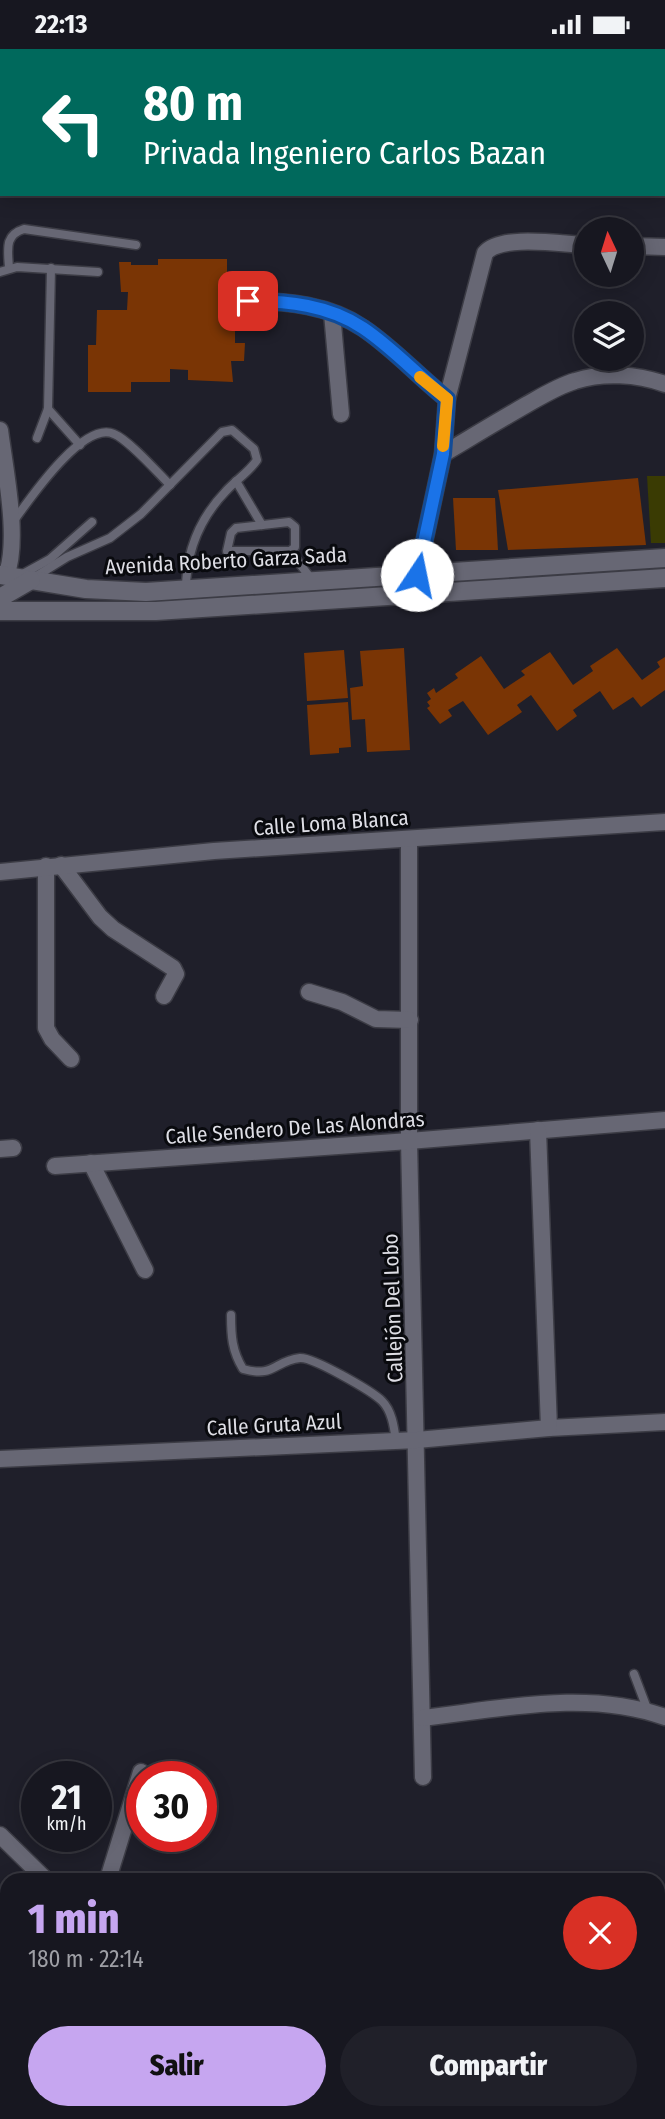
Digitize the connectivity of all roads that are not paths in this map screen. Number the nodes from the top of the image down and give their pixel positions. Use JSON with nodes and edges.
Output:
{"nodes":[{"id":1,"x":136,"y":245,"type":"dead end"},
{"id":2,"x":574,"y":245,"type":"edge"},
{"id":3,"x":644,"y":246,"type":"edge"},
{"id":4,"x":665,"y":247,"type":"edge"},
{"id":5,"x":9,"y":268,"type":"junction"},
{"id":6,"x":51,"y":268,"type":"junction"},
{"id":7,"x":0,"y":272,"type":"edge"},
{"id":8,"x":98,"y":272,"type":"dead end"},
{"id":9,"x":248,"y":301,"type":"dead end"},
{"id":10,"x":332,"y":313,"type":"junction"},
{"id":11,"x":665,"y":384,"type":"edge"},
{"id":12,"x":447,"y":399,"type":"junction"},
{"id":13,"x":48,"y":409,"type":"junction"},
{"id":14,"x":341,"y":414,"type":"dead end"},
{"id":15,"x":0,"y":430,"type":"edge"},
{"id":16,"x":37,"y":438,"type":"dead end"},
{"id":17,"x":80,"y":445,"type":"junction"},
{"id":18,"x":443,"y":454,"type":"junction"},
{"id":19,"x":236,"y":481,"type":"junction"},
{"id":20,"x":170,"y":485,"type":"junction"},
{"id":21,"x":92,"y":522,"type":"dead end"},
{"id":22,"x":11,"y":525,"type":"junction"},
{"id":23,"x":262,"y":525,"type":"junction"},
{"id":24,"x":290,"y":551,"type":"junction"},
{"id":25,"x":665,"y":558,"type":"edge"},
{"id":26,"x":417,"y":575,"type":"junction"},
{"id":27,"x":13,"y":577,"type":"edge"},
{"id":28,"x":665,"y":578,"type":"edge"},
{"id":29,"x":312,"y":580,"type":"junction"},
{"id":30,"x":186,"y":590,"type":"junction"},
{"id":31,"x":0,"y":598,"type":"edge"},
{"id":32,"x":271,"y":603,"type":"junction"},
{"id":33,"x":0,"y":611,"type":"edge"},
{"id":34,"x":104,"y":611,"type":"junction"},
{"id":35,"x":665,"y":822,"type":"edge"},
{"id":36,"x":409,"y":839,"type":"junction"},
{"id":37,"x":54,"y":865,"type":"junction"},
{"id":38,"x":0,"y":872,"type":"edge"},
{"id":39,"x":309,"y":992,"type":"dead end"},
{"id":40,"x":164,"y":996,"type":"dead end"},
{"id":41,"x":410,"y":1020,"type":"junction"},
{"id":42,"x":71,"y":1059,"type":"dead end"},
{"id":43,"x":665,"y":1120,"type":"edge"},
{"id":44,"x":538,"y":1130,"type":"junction"},
{"id":45,"x":409,"y":1141,"type":"junction"},
{"id":46,"x":91,"y":1163,"type":"junction"},
{"id":47,"x":55,"y":1165,"type":"dead end"},
{"id":48,"x":145,"y":1271,"type":"dead end"},
{"id":49,"x":231,"y":1315,"type":"dead end"},
{"id":50,"x":665,"y":1422,"type":"edge"},
{"id":51,"x":549,"y":1428,"type":"junction"},
{"id":52,"x":417,"y":1440,"type":"junction"},
{"id":53,"x":396,"y":1441,"type":"junction"},
{"id":54,"x":0,"y":1459,"type":"edge"},
{"id":55,"x":634,"y":1674,"type":"dead end"},
{"id":56,"x":648,"y":1711,"type":"junction"},
{"id":57,"x":665,"y":1717,"type":"edge"},
{"id":58,"x":422,"y":1718,"type":"junction"},
{"id":59,"x":423,"y":1777,"type":"dead end"},
{"id":60,"x":126,"y":1821,"type":"edge"},
{"id":61,"x":0,"y":1835,"type":"edge"},
{"id":62,"x":39,"y":1873,"type":"edge"},
{"id":63,"x":110,"y":1873,"type":"edge"}],
"edges":[{"from":1,"to":5,"type":"lane"},
{"from":2,"to":12,"type":"street"},
{"from":3,"to":4,"type":"street"},
{"from":5,"to":6,"type":"lane"},
{"from":5,"to":7,"type":"lane"},
{"from":6,"to":8,"type":"lane"},
{"from":6,"to":13,"type":"lane"},
{"from":9,"to":10,"type":"street"},
{"from":10,"to":12,"type":"street"},
{"from":10,"to":14,"type":"street"},
{"from":11,"to":18,"type":"street"},
{"from":12,"to":18,"type":"street"},
{"from":13,"to":16,"type":"lane"},
{"from":13,"to":17,"type":"lane"},
{"from":15,"to":22,"type":"street"},
{"from":17,"to":20,"type":"lane"},
{"from":17,"to":22,"type":"lane"},
{"from":18,"to":26,"type":"street"},
{"from":19,"to":20,"type":"lane"},
{"from":19,"to":23,"type":"lane"},
{"from":19,"to":30,"type":"lane"},
{"from":20,"to":27,"type":"lane"},
{"from":21,"to":27,"type":"lane"},
{"from":22,"to":27,"type":"street"},
{"from":23,"to":24,"type":"lane"},
{"from":23,"to":24,"type":"lane"},
{"from":24,"to":29,"type":"lane"},
{"from":25,"to":26,"type":"street","name":"Avenida Roberto Garza Sada"},
{"from":26,"to":29,"type":"street","name":"Avenida Roberto Garza Sada"},
{"from":27,"to":30,"type":"street","name":"Avenida Roberto Garza Sada"},
{"from":27,"to":31,"type":"street"},
{"from":28,"to":32,"type":"street","name":"Avenida Roberto Garza Sada"},
{"from":29,"to":30,"type":"street","name":"Avenida Roberto Garza Sada"},
{"from":30,"to":32,"type":"street"},
{"from":30,"to":34,"type":"street"},
{"from":32,"to":34,"type":"street","name":"Avenida Roberto Garza Sada"},
{"from":33,"to":34,"type":"street","name":"Avenida Roberto Garza Sada"},
{"from":35,"to":36,"type":"street","name":"Calle Loma Blanca"},
{"from":36,"to":37,"type":"street","name":"Calle Loma Blanca"},
{"from":36,"to":41,"type":"street","name":"Callejón Del Lobo"},
{"from":37,"to":38,"type":"street","name":"Calle Loma Blanca"},
{"from":37,"to":40,"type":"street"},
{"from":37,"to":42,"type":"street"},
{"from":39,"to":41,"type":"street"},
{"from":41,"to":45,"type":"street","name":"Callejón Del Lobo"},
{"from":43,"to":44,"type":"street","name":"Calle Sendero De Las Alondras"},
{"from":44,"to":45,"type":"street","name":"Calle Sendero De Las Alondras"},
{"from":44,"to":51,"type":"street"},
{"from":45,"to":46,"type":"street","name":"Calle Sendero De Las Alondras"},
{"from":45,"to":52,"type":"street","name":"Callejón Del Lobo"},
{"from":46,"to":47,"type":"street","name":"Calle Sendero De Las Alondras"},
{"from":46,"to":48,"type":"street"},
{"from":49,"to":53,"type":"lane"},
{"from":50,"to":51,"type":"street","name":"Calle Gruta Azul"},
{"from":51,"to":52,"type":"street","name":"Calle Gruta Azul"},
{"from":52,"to":53,"type":"street","name":"Calle Gruta Azul"},
{"from":52,"to":58,"type":"street","name":"Callejón Del Lobo"},
{"from":53,"to":54,"type":"street","name":"Calle Gruta Azul"},
{"from":55,"to":56,"type":"lane"},
{"from":56,"to":57,"type":"street"},
{"from":56,"to":58,"type":"street"},
{"from":58,"to":59,"type":"street","name":"Callejón Del Lobo"},
{"from":60,"to":63,"type":"street"},
{"from":61,"to":62,"type":"street"}]}
